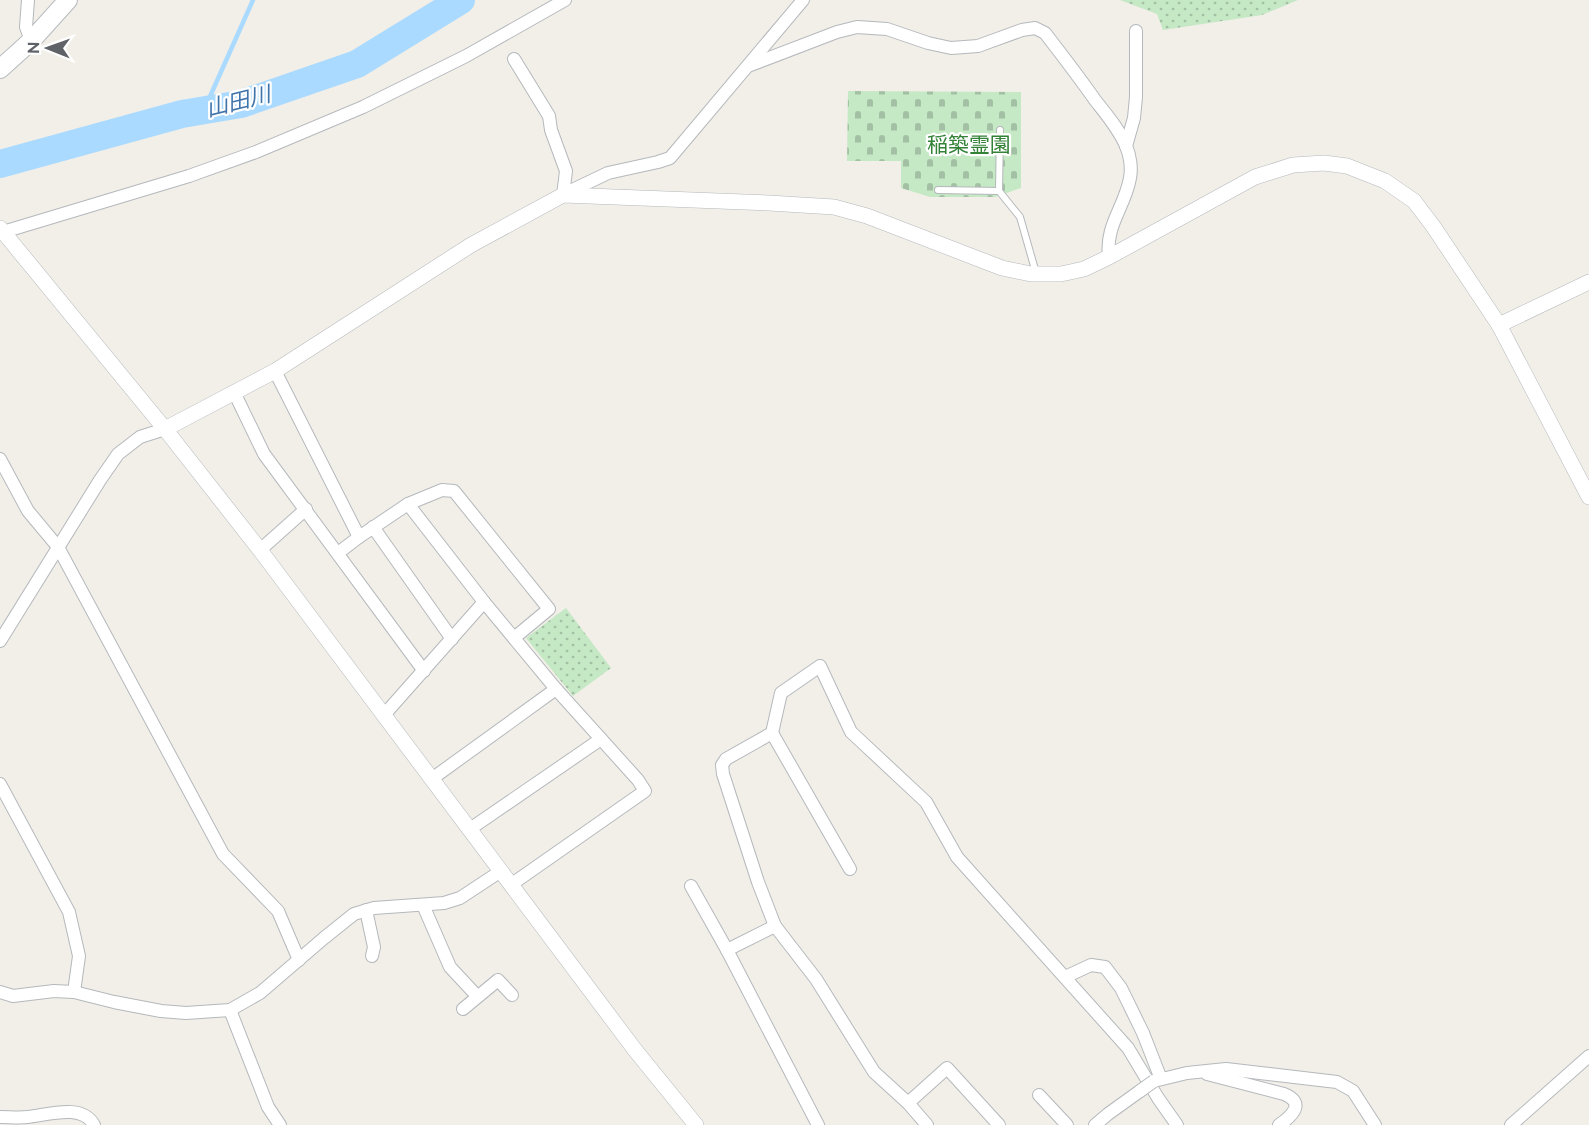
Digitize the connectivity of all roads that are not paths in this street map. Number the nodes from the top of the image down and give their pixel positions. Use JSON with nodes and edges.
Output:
{"nodes":[{"id":1,"x":28,"y":0,"type":"edge"},
{"id":2,"x":68,"y":0,"type":"edge"},
{"id":3,"x":565,"y":0,"type":"edge"},
{"id":4,"x":803,"y":0,"type":"edge"},
{"id":5,"x":1136,"y":31,"type":"dead end"},
{"id":6,"x":31,"y":41,"type":"junction"},
{"id":7,"x":514,"y":59,"type":"dead end"},
{"id":8,"x":748,"y":66,"type":"junction"},
{"id":9,"x":0,"y":69,"type":"edge"},
{"id":10,"x":1000,"y":130,"type":"dead end"},
{"id":11,"x":1126,"y":146,"type":"junction"},
{"id":12,"x":938,"y":190,"type":"dead end"},
{"id":13,"x":999,"y":191,"type":"junction"},
{"id":14,"x":563,"y":195,"type":"junction"},
{"id":15,"x":2,"y":230,"type":"edge"},
{"id":16,"x":1109,"y":257,"type":"junction"},
{"id":17,"x":1037,"y":274,"type":"junction"},
{"id":18,"x":1589,"y":282,"type":"edge"},
{"id":19,"x":1499,"y":325,"type":"junction"},
{"id":20,"x":275,"y":371,"type":"junction"},
{"id":21,"x":234,"y":392,"type":"junction"},
{"id":22,"x":165,"y":429,"type":"junction"},
{"id":23,"x":0,"y":459,"type":"edge"},
{"id":24,"x":1589,"y":497,"type":"edge"},
{"id":25,"x":408,"y":504,"type":"junction"},
{"id":26,"x":306,"y":509,"type":"junction"},
{"id":27,"x":373,"y":527,"type":"junction"},
{"id":28,"x":359,"y":537,"type":"junction"},
{"id":29,"x":58,"y":547,"type":"junction"},
{"id":30,"x":260,"y":550,"type":"junction"},
{"id":31,"x":338,"y":553,"type":"junction"},
{"id":32,"x":484,"y":602,"type":"junction"},
{"id":33,"x":514,"y":638,"type":"junction"},
{"id":34,"x":452,"y":639,"type":"junction"},
{"id":35,"x":0,"y":641,"type":"edge"},
{"id":36,"x":424,"y":670,"type":"junction"},
{"id":37,"x":556,"y":689,"type":"junction"},
{"id":38,"x":384,"y":715,"type":"junction"},
{"id":39,"x":771,"y":733,"type":"junction"},
{"id":40,"x":601,"y":739,"type":"junction"},
{"id":41,"x":433,"y":778,"type":"junction"},
{"id":42,"x":0,"y":784,"type":"edge"},
{"id":43,"x":470,"y":829,"type":"junction"},
{"id":44,"x":850,"y":869,"type":"dead end"},
{"id":45,"x":501,"y":871,"type":"junction"},
{"id":46,"x":512,"y":884,"type":"junction"},
{"id":47,"x":691,"y":886,"type":"dead end"},
{"id":48,"x":423,"y":905,"type":"junction"},
{"id":49,"x":366,"y":910,"type":"junction"},
{"id":50,"x":775,"y":926,"type":"junction"},
{"id":51,"x":727,"y":950,"type":"junction"},
{"id":52,"x":372,"y":956,"type":"dead end"},
{"id":53,"x":298,"y":960,"type":"junction"},
{"id":54,"x":1065,"y":977,"type":"junction"},
{"id":55,"x":0,"y":992,"type":"edge"},
{"id":56,"x":74,"y":992,"type":"junction"},
{"id":57,"x":512,"y":995,"type":"dead end"},
{"id":58,"x":477,"y":996,"type":"junction"},
{"id":59,"x":463,"y":1009,"type":"dead end"},
{"id":60,"x":230,"y":1010,"type":"junction"},
{"id":61,"x":1589,"y":1056,"type":"edge"},
{"id":62,"x":1196,"y":1072,"type":"junction"},
{"id":63,"x":1158,"y":1080,"type":"junction"},
{"id":64,"x":1039,"y":1095,"type":"dead end"},
{"id":65,"x":908,"y":1103,"type":"junction"},
{"id":66,"x":0,"y":1117,"type":"edge"},
{"id":67,"x":94,"y":1125,"type":"edge"},
{"id":68,"x":280,"y":1125,"type":"edge"},
{"id":69,"x":696,"y":1125,"type":"edge"},
{"id":70,"x":818,"y":1125,"type":"edge"},
{"id":71,"x":927,"y":1125,"type":"edge"},
{"id":72,"x":999,"y":1125,"type":"edge"},
{"id":73,"x":1067,"y":1125,"type":"edge"},
{"id":74,"x":1095,"y":1125,"type":"edge"},
{"id":75,"x":1177,"y":1125,"type":"edge"},
{"id":76,"x":1279,"y":1125,"type":"edge"},
{"id":77,"x":1375,"y":1125,"type":"edge"},
{"id":78,"x":1511,"y":1125,"type":"edge"}],
"edges":[{"from":1,"to":6,"type":"street"},
{"from":2,"to":6,"type":"main road"},
{"from":3,"to":15,"type":"street"},
{"from":4,"to":8,"type":"street"},
{"from":5,"to":11,"type":"street"},
{"from":6,"to":9,"type":"main road"},
{"from":7,"to":14,"type":"street"},
{"from":8,"to":11,"type":"street"},
{"from":8,"to":14,"type":"street"},
{"from":10,"to":13,"type":"lane"},
{"from":11,"to":16,"type":"street"},
{"from":12,"to":13,"type":"lane"},
{"from":13,"to":17,"type":"lane"},
{"from":14,"to":17,"type":"street"},
{"from":14,"to":20,"type":"street"},
{"from":15,"to":22,"type":"street"},
{"from":16,"to":17,"type":"street"},
{"from":16,"to":19,"type":"street"},
{"from":18,"to":19,"type":"street"},
{"from":19,"to":24,"type":"street"},
{"from":20,"to":21,"type":"street"},
{"from":20,"to":28,"type":"street"},
{"from":21,"to":22,"type":"street"},
{"from":21,"to":26,"type":"street"},
{"from":22,"to":29,"type":"street"},
{"from":22,"to":30,"type":"street"},
{"from":23,"to":29,"type":"street"},
{"from":25,"to":27,"type":"street"},
{"from":25,"to":32,"type":"street"},
{"from":25,"to":33,"type":"street"},
{"from":26,"to":30,"type":"street"},
{"from":26,"to":31,"type":"street"},
{"from":27,"to":28,"type":"street"},
{"from":27,"to":34,"type":"street"},
{"from":28,"to":31,"type":"street"},
{"from":29,"to":35,"type":"street"},
{"from":29,"to":53,"type":"street"},
{"from":30,"to":38,"type":"street"},
{"from":31,"to":36,"type":"street"},
{"from":32,"to":33,"type":"street"},
{"from":32,"to":34,"type":"street"},
{"from":33,"to":37,"type":"street"},
{"from":34,"to":36,"type":"street"},
{"from":36,"to":38,"type":"street"},
{"from":37,"to":40,"type":"street"},
{"from":37,"to":41,"type":"street"},
{"from":38,"to":41,"type":"street"},
{"from":39,"to":44,"type":"street"},
{"from":39,"to":50,"type":"street"},
{"from":39,"to":54,"type":"street"},
{"from":40,"to":43,"type":"street"},
{"from":40,"to":46,"type":"street"},
{"from":41,"to":43,"type":"street"},
{"from":42,"to":56,"type":"street"},
{"from":43,"to":45,"type":"street"},
{"from":45,"to":46,"type":"street"},
{"from":45,"to":48,"type":"street"},
{"from":46,"to":69,"type":"street"},
{"from":47,"to":51,"type":"street"},
{"from":48,"to":49,"type":"street"},
{"from":48,"to":58,"type":"street"},
{"from":49,"to":52,"type":"street"},
{"from":49,"to":53,"type":"street"},
{"from":50,"to":51,"type":"street"},
{"from":50,"to":65,"type":"street"},
{"from":51,"to":70,"type":"street"},
{"from":53,"to":60,"type":"street"},
{"from":54,"to":63,"type":"street"},
{"from":54,"to":75,"type":"street"},
{"from":55,"to":56,"type":"street"},
{"from":56,"to":60,"type":"street"},
{"from":57,"to":58,"type":"street"},
{"from":58,"to":59,"type":"street"},
{"from":60,"to":68,"type":"street"},
{"from":61,"to":78,"type":"street"},
{"from":62,"to":63,"type":"street"},
{"from":62,"to":76,"type":"street"},
{"from":62,"to":77,"type":"street"},
{"from":63,"to":74,"type":"street","bridge":true},
{"from":64,"to":73,"type":"street"},
{"from":65,"to":71,"type":"street"},
{"from":65,"to":72,"type":"street"},
{"from":66,"to":67,"type":"street"}]}
